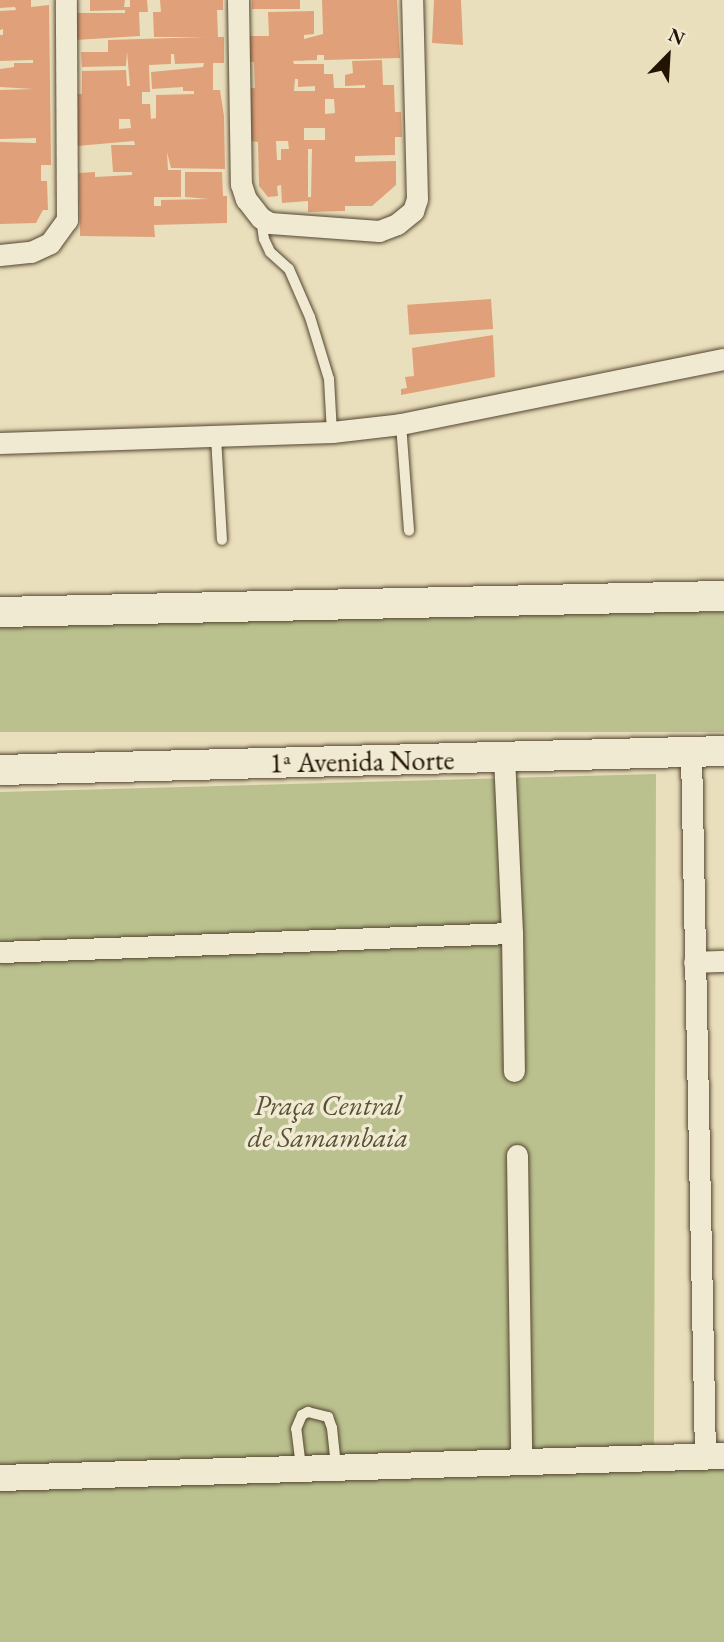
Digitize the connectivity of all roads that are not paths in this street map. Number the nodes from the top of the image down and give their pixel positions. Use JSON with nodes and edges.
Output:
{"nodes":[{"id":1,"x":66,"y":0,"type":"edge"},
{"id":2,"x":239,"y":0,"type":"edge"},
{"id":3,"x":412,"y":0,"type":"edge"},
{"id":4,"x":261,"y":219,"type":"junction"},
{"id":5,"x":0,"y":255,"type":"edge"},
{"id":6,"x":724,"y":359,"type":"edge"},
{"id":7,"x":401,"y":424,"type":"junction"},
{"id":8,"x":332,"y":432,"type":"junction"},
{"id":9,"x":216,"y":437,"type":"junction"},
{"id":10,"x":0,"y":443,"type":"edge"},
{"id":11,"x":408,"y":531,"type":"dead end"},
{"id":12,"x":222,"y":540,"type":"dead end"},
{"id":13,"x":724,"y":596,"type":"edge"},
{"id":14,"x":0,"y":612,"type":"edge"},
{"id":15,"x":724,"y":751,"type":"edge"},
{"id":16,"x":691,"y":752,"type":"junction"},
{"id":17,"x":504,"y":758,"type":"junction"},
{"id":18,"x":0,"y":769,"type":"edge"},
{"id":19,"x":512,"y":933,"type":"junction"},
{"id":20,"x":0,"y":952,"type":"edge"},
{"id":21,"x":724,"y":961,"type":"edge"},
{"id":22,"x":694,"y":962,"type":"junction"},
{"id":23,"x":514,"y":1071,"type":"dead end"},
{"id":24,"x":517,"y":1155,"type":"dead end"},
{"id":25,"x":715,"y":1456,"type":"edge"},
{"id":26,"x":521,"y":1459,"type":"junction"},
{"id":27,"x":336,"y":1466,"type":"junction"},
{"id":28,"x":301,"y":1468,"type":"junction"},
{"id":29,"x":0,"y":1478,"type":"edge"}],
"edges":[{"from":1,"to":5,"type":"street"},
{"from":2,"to":4,"type":"street"},
{"from":3,"to":4,"type":"street"},
{"from":4,"to":8,"type":"lane"},
{"from":6,"to":7,"type":"street"},
{"from":7,"to":8,"type":"street"},
{"from":7,"to":11,"type":"lane"},
{"from":8,"to":9,"type":"street"},
{"from":9,"to":10,"type":"street"},
{"from":9,"to":12,"type":"lane"},
{"from":13,"to":14,"type":"main road"},
{"from":15,"to":16,"type":"main road","name":"1ᵃ Avenida Norte"},
{"from":16,"to":17,"type":"main road","name":"1ᵃ Avenida Norte"},
{"from":16,"to":22,"type":"street"},
{"from":17,"to":18,"type":"main road","name":"1ᵃ Avenida Norte"},
{"from":17,"to":19,"type":"street"},
{"from":19,"to":20,"type":"street"},
{"from":19,"to":23,"type":"street"},
{"from":21,"to":22,"type":"street"},
{"from":22,"to":25,"type":"street"},
{"from":24,"to":26,"type":"street"},
{"from":25,"to":26,"type":"street"},
{"from":26,"to":27,"type":"street"},
{"from":27,"to":28,"type":"street"},
{"from":27,"to":28,"type":"lane"},
{"from":28,"to":29,"type":"street"}]}
